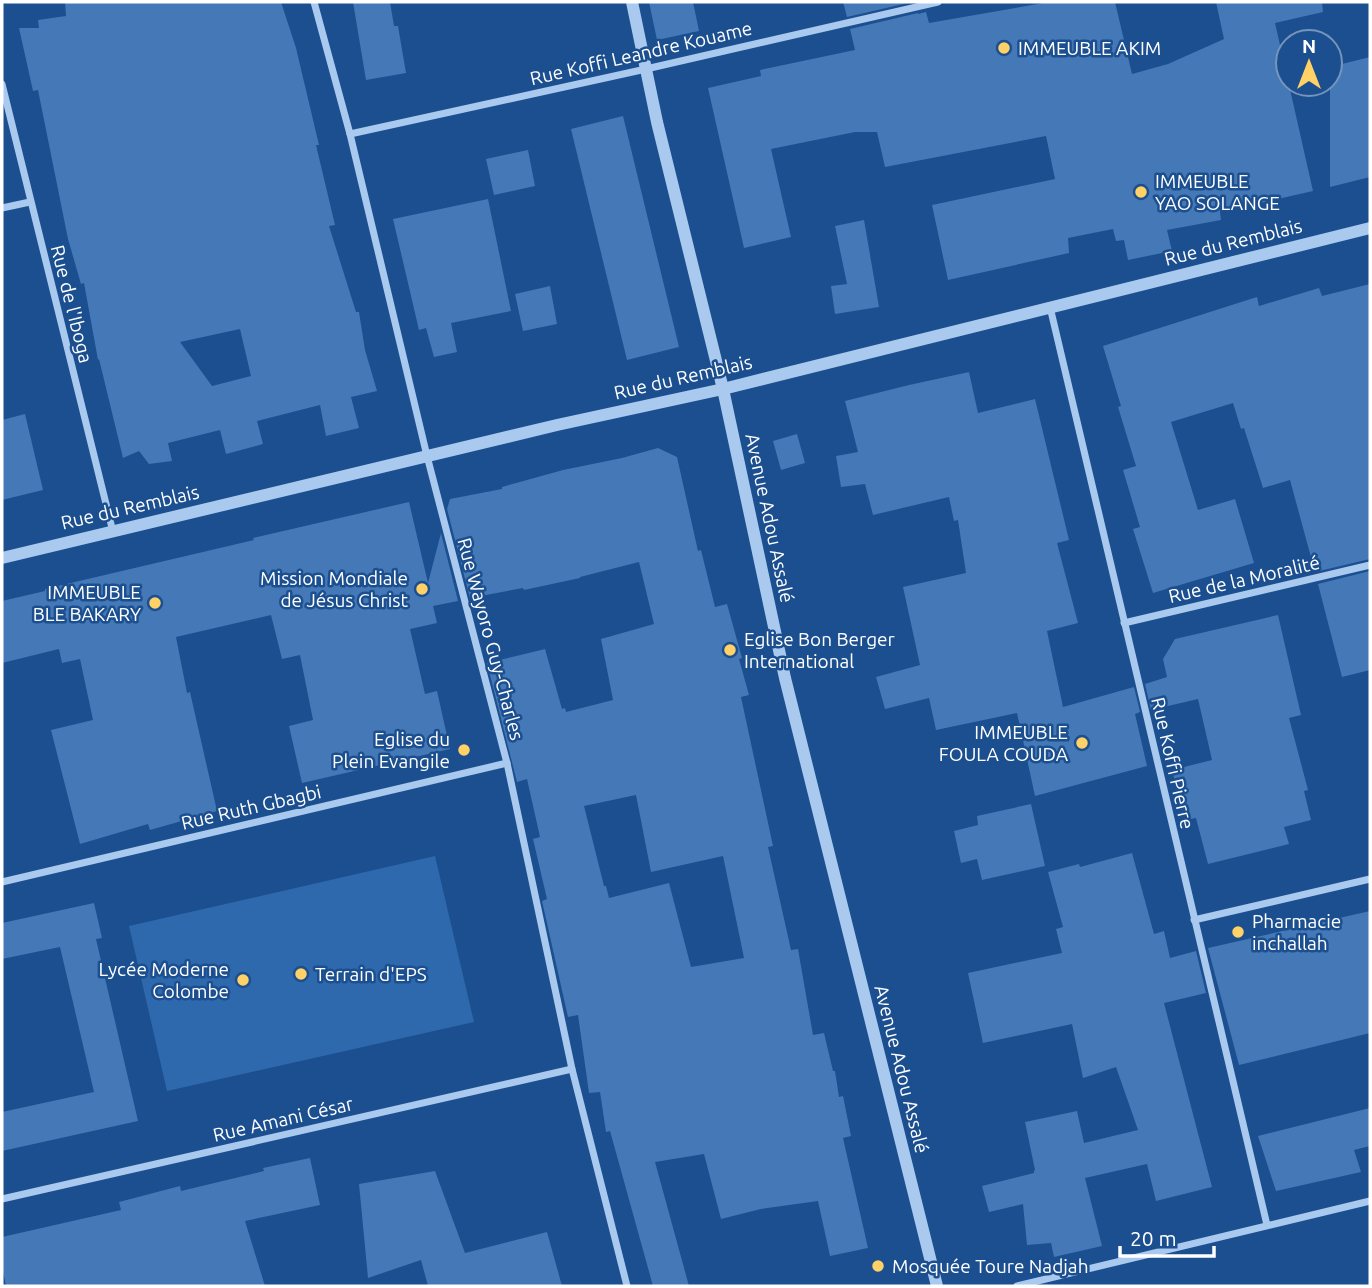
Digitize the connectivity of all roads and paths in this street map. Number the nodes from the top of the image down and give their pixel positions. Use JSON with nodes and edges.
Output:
{"nodes":[{"id":1,"x":314,"y":2,"type":"edge"},
{"id":2,"x":632,"y":2,"type":"edge"},
{"id":3,"x":938,"y":2,"type":"edge"},
{"id":4,"x":646,"y":69,"type":"junction"},
{"id":5,"x":2,"y":84,"type":"edge"},
{"id":6,"x":350,"y":134,"type":"junction"},
{"id":7,"x":30,"y":202,"type":"junction"},
{"id":8,"x":2,"y":208,"type":"edge"},
{"id":9,"x":1370,"y":228,"type":"edge"},
{"id":10,"x":1050,"y":307,"type":"junction"},
{"id":11,"x":723,"y":389,"type":"junction"},
{"id":12,"x":427,"y":456,"type":"junction"},
{"id":13,"x":114,"y":531,"type":"junction"},
{"id":14,"x":2,"y":558,"type":"edge"},
{"id":15,"x":1370,"y":565,"type":"edge"},
{"id":16,"x":1124,"y":622,"type":"junction"},
{"id":17,"x":507,"y":763,"type":"junction"},
{"id":18,"x":1370,"y":879,"type":"edge"},
{"id":19,"x":2,"y":882,"type":"edge"},
{"id":20,"x":1194,"y":920,"type":"junction"},
{"id":21,"x":572,"y":1069,"type":"junction"},
{"id":22,"x":2,"y":1199,"type":"edge"},
{"id":23,"x":1370,"y":1201,"type":"edge"},
{"id":24,"x":1266,"y":1225,"type":"junction"},
{"id":25,"x":627,"y":1286,"type":"edge"},
{"id":26,"x":937,"y":1286,"type":"edge"},
{"id":27,"x":1017,"y":1286,"type":"edge"}],
"edges":[{"from":1,"to":6,"type":"street","name":"Rue Wayoro Guy-Charles"},
{"from":2,"to":4,"type":"street","name":"Avenue Adou Assalé"},
{"from":3,"to":4,"type":"street","name":"Rue Koffi Leandre Kouame"},
{"from":4,"to":6,"type":"street","name":"Rue Koffi Leandre Kouame"},
{"from":4,"to":11,"type":"street","name":"Avenue Adou Assalé"},
{"from":5,"to":7,"type":"street","name":"Rue de l'Iboga"},
{"from":6,"to":12,"type":"street","name":"Rue Wayoro Guy-Charles"},
{"from":7,"to":8,"type":"street"},
{"from":7,"to":13,"type":"street","name":"Rue de l'Iboga"},
{"from":9,"to":10,"type":"street","name":"Rue du Remblais"},
{"from":10,"to":11,"type":"street","name":"Rue du Remblais"},
{"from":10,"to":16,"type":"street","name":"Rue Koffi Pierre"},
{"from":11,"to":12,"type":"street","name":"Rue du Remblais"},
{"from":11,"to":26,"type":"street","name":"Avenue Adou Assalé"},
{"from":12,"to":13,"type":"street","name":"Rue du Remblais"},
{"from":12,"to":17,"type":"street","name":"Rue Wayoro Guy-Charles"},
{"from":13,"to":14,"type":"street","name":"Rue du Remblais"},
{"from":15,"to":16,"type":"street","name":"Rue de la Moralité"},
{"from":16,"to":20,"type":"street","name":"Rue Koffi Pierre"},
{"from":17,"to":19,"type":"street","name":"Rue Ruth Gbagbi"},
{"from":17,"to":21,"type":"street","name":"Rue Wayoro Guy-Charles"},
{"from":18,"to":20,"type":"street"},
{"from":20,"to":24,"type":"street","name":"Rue Koffi Pierre"},
{"from":21,"to":22,"type":"street","name":"Rue Amani César"},
{"from":21,"to":25,"type":"street","name":"Rue Wayoro Guy-Charles"},
{"from":23,"to":24,"type":"street"},
{"from":24,"to":27,"type":"street"}]}
